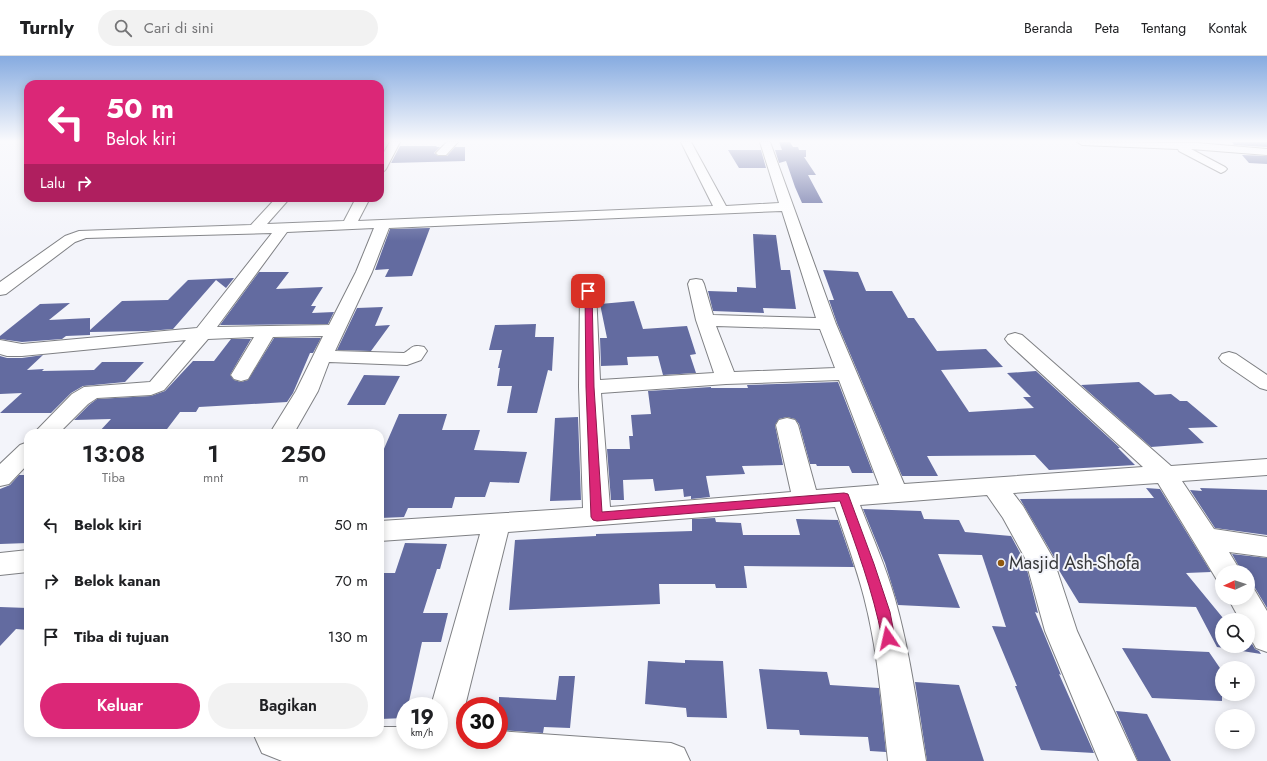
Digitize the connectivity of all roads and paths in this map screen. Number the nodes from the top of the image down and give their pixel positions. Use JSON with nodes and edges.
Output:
{"nodes":[{"id":1,"x":703,"y":175,"type":"edge"},
{"id":2,"x":777,"y":175,"type":"edge"},
{"id":3,"x":279,"y":202,"type":"edge"},
{"id":4,"x":361,"y":202,"type":"edge"},
{"id":5,"x":788,"y":207,"type":"junction"},
{"id":6,"x":722,"y":210,"type":"junction"},
{"id":7,"x":383,"y":225,"type":"junction"},
{"id":8,"x":348,"y":226,"type":"junction"},
{"id":9,"x":256,"y":228,"type":"junction"},
{"id":10,"x":283,"y":228,"type":"junction"},
{"id":11,"x":696,"y":284,"type":"dead end"},
{"id":12,"x":0,"y":290,"type":"edge"},
{"id":13,"x":588,"y":291,"type":"dead end"},
{"id":14,"x":705,"y":320,"type":"junction"},
{"id":15,"x":827,"y":324,"type":"junction"},
{"id":16,"x":336,"y":330,"type":"junction"},
{"id":17,"x":267,"y":332,"type":"junction"},
{"id":18,"x":203,"y":333,"type":"junction"},
{"id":19,"x":1015,"y":339,"type":"dead end"},
{"id":20,"x":0,"y":346,"type":"edge"},
{"id":21,"x":417,"y":350,"type":"dead end"},
{"id":22,"x":322,"y":356,"type":"junction"},
{"id":23,"x":1229,"y":358,"type":"dead end"},
{"id":24,"x":848,"y":374,"type":"junction"},
{"id":25,"x":241,"y":375,"type":"dead end"},
{"id":26,"x":726,"y":378,"type":"junction"},
{"id":27,"x":1267,"y":384,"type":"edge"},
{"id":28,"x":590,"y":387,"type":"junction"},
{"id":29,"x":787,"y":425,"type":"dead end"},
{"id":30,"x":50,"y":429,"type":"edge"},
{"id":31,"x":284,"y":429,"type":"edge"},
{"id":32,"x":24,"y":454,"type":"edge"},
{"id":33,"x":1267,"y":467,"type":"edge"},
{"id":34,"x":1165,"y":474,"type":"junction"},
{"id":35,"x":0,"y":478,"type":"edge"},
{"id":36,"x":994,"y":486,"type":"junction"},
{"id":37,"x":895,"y":493,"type":"junction"},
{"id":38,"x":844,"y":497,"type":"junction"},
{"id":39,"x":806,"y":500,"type":"junction"},
{"id":40,"x":597,"y":517,"type":"junction"},
{"id":41,"x":497,"y":523,"type":"junction"},
{"id":42,"x":384,"y":531,"type":"edge"},
{"id":43,"x":1207,"y":538,"type":"junction"},
{"id":44,"x":1267,"y":547,"type":"edge"},
{"id":45,"x":24,"y":561,"type":"edge"},
{"id":46,"x":0,"y":564,"type":"edge"},
{"id":47,"x":1223,"y":565,"type":"edge"},
{"id":48,"x":1247,"y":605,"type":"edge"},
{"id":49,"x":1267,"y":638,"type":"edge"},
{"id":50,"x":273,"y":737,"type":"edge"},
{"id":51,"x":437,"y":752,"type":"edge"},
{"id":52,"x":671,"y":761,"type":"edge"},
{"id":53,"x":907,"y":761,"type":"edge"},
{"id":54,"x":1118,"y":761,"type":"edge"}],
"edges":[{"from":1,"to":6,"type":"street"},
{"from":2,"to":5,"type":"street"},
{"from":3,"to":9,"type":"street"},
{"from":4,"to":8,"type":"street"},
{"from":5,"to":6,"type":"street"},
{"from":5,"to":15,"type":"street"},
{"from":6,"to":7,"type":"street"},
{"from":7,"to":8,"type":"street"},
{"from":7,"to":16,"type":"street"},
{"from":8,"to":10,"type":"street"},
{"from":9,"to":10,"type":"street"},
{"from":9,"to":12,"type":"street"},
{"from":10,"to":18,"type":"street"},
{"from":11,"to":14,"type":"street"},
{"from":13,"to":28,"type":"street"},
{"from":14,"to":15,"type":"street"},
{"from":14,"to":26,"type":"street"},
{"from":15,"to":24,"type":"street"},
{"from":16,"to":17,"type":"street"},
{"from":16,"to":22,"type":"street"},
{"from":17,"to":18,"type":"street"},
{"from":17,"to":25,"type":"street"},
{"from":18,"to":20,"type":"street"},
{"from":18,"to":30,"type":"street"},
{"from":19,"to":34,"type":"street"},
{"from":21,"to":22,"type":"street"},
{"from":22,"to":31,"type":"street"},
{"from":23,"to":27,"type":"street"},
{"from":24,"to":26,"type":"street"},
{"from":24,"to":37,"type":"street"},
{"from":26,"to":28,"type":"street"},
{"from":28,"to":40,"type":"street"},
{"from":29,"to":39,"type":"street"},
{"from":32,"to":35,"type":"street"},
{"from":33,"to":34,"type":"street"},
{"from":34,"to":36,"type":"street"},
{"from":34,"to":43,"type":"street"},
{"from":36,"to":37,"type":"street"},
{"from":36,"to":54,"type":"street"},
{"from":37,"to":38,"type":"street"},
{"from":38,"to":39,"type":"street"},
{"from":38,"to":53,"type":"street"},
{"from":39,"to":40,"type":"street"},
{"from":40,"to":41,"type":"street"},
{"from":41,"to":42,"type":"street"},
{"from":41,"to":51,"type":"street"},
{"from":43,"to":44,"type":"street"},
{"from":43,"to":47,"type":"street"},
{"from":45,"to":46,"type":"street"},
{"from":48,"to":49,"type":"street"},
{"from":50,"to":51,"type":"street"},
{"from":51,"to":52,"type":"street"}]}
